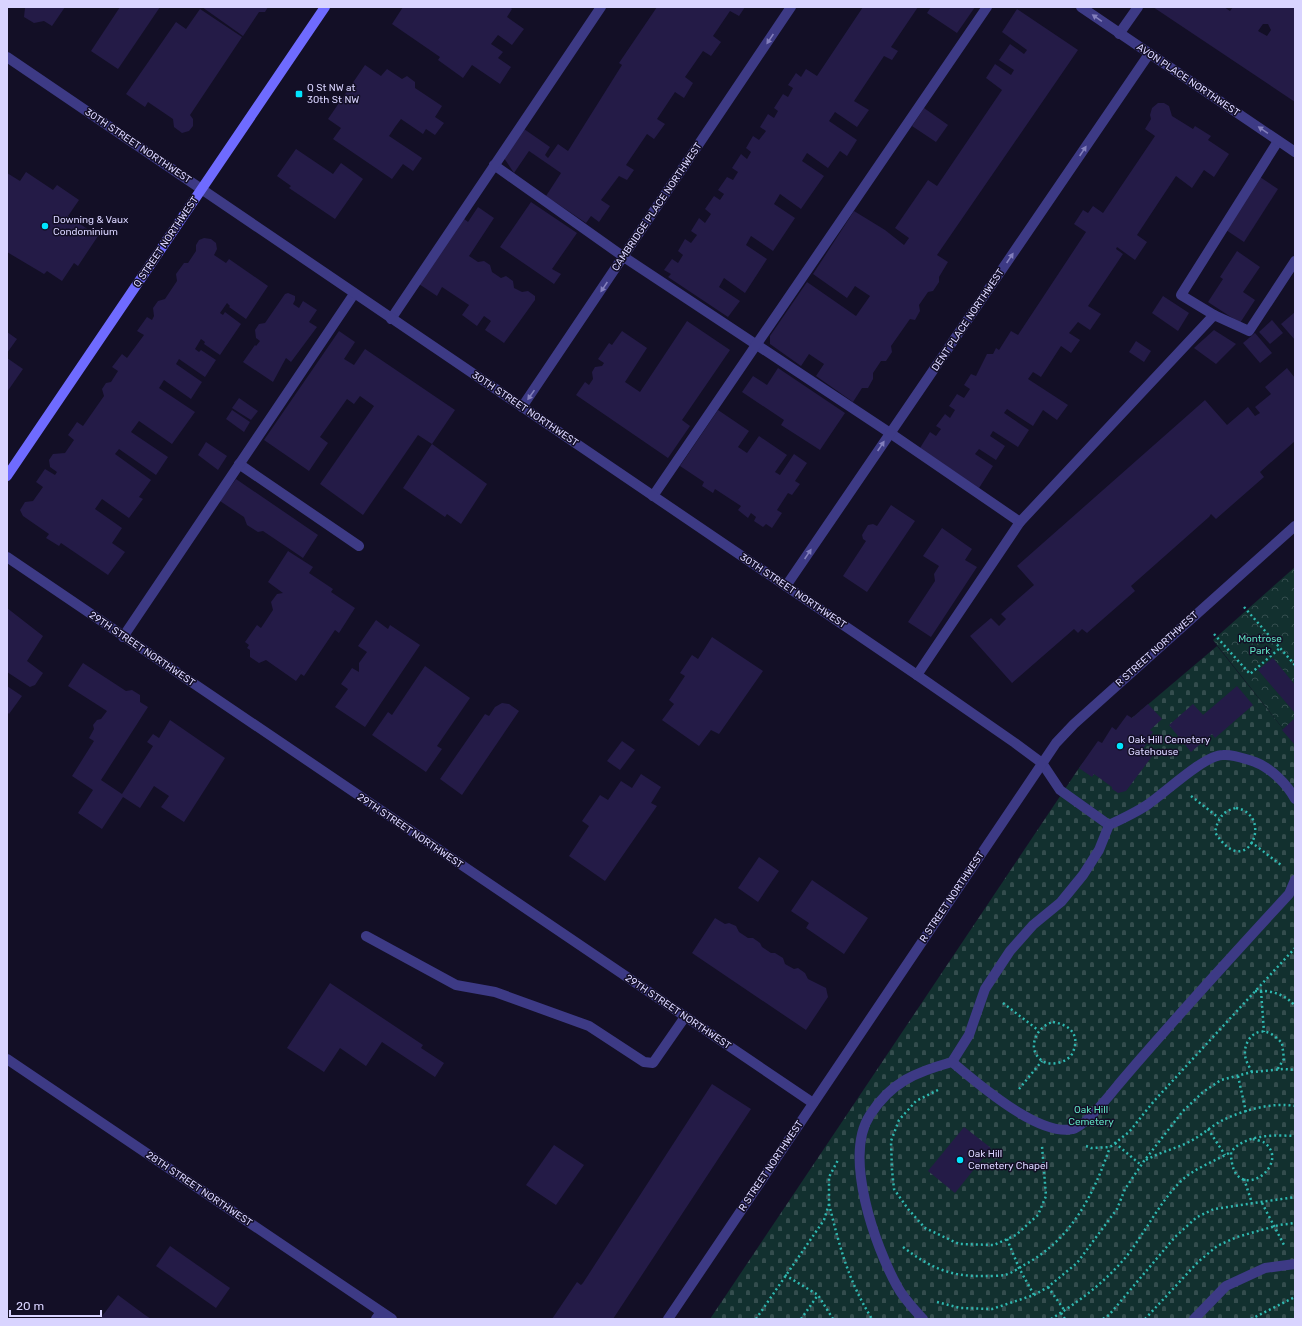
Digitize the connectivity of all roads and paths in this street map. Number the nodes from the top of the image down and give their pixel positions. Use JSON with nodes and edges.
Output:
{"nodes":[{"id":1,"x":325,"y":7,"type":"edge"},
{"id":2,"x":601,"y":7,"type":"edge"},
{"id":3,"x":792,"y":7,"type":"edge"},
{"id":4,"x":988,"y":7,"type":"edge"},
{"id":5,"x":1081,"y":7,"type":"edge"},
{"id":6,"x":1138,"y":7,"type":"edge"},
{"id":7,"x":1120,"y":34,"type":"junction"},
{"id":8,"x":1149,"y":54,"type":"junction"},
{"id":9,"x":7,"y":57,"type":"edge"},
{"id":10,"x":1278,"y":141,"type":"junction"},
{"id":11,"x":1295,"y":152,"type":"edge"},
{"id":12,"x":494,"y":165,"type":"junction"},
{"id":13,"x":202,"y":189,"type":"junction"},
{"id":14,"x":624,"y":257,"type":"junction"},
{"id":15,"x":1295,"y":261,"type":"edge"},
{"id":16,"x":354,"y":294,"type":"junction"},
{"id":17,"x":1214,"y":315,"type":"junction"},
{"id":18,"x":391,"y":319,"type":"junction"},
{"id":19,"x":756,"y":346,"type":"junction"},
{"id":20,"x":522,"y":407,"type":"junction"},
{"id":21,"x":890,"y":433,"type":"junction"},
{"id":22,"x":239,"y":464,"type":"junction"},
{"id":23,"x":7,"y":476,"type":"edge"},
{"id":24,"x":653,"y":496,"type":"junction"},
{"id":25,"x":1020,"y":522,"type":"junction"},
{"id":26,"x":1295,"y":526,"type":"edge"},
{"id":27,"x":359,"y":546,"type":"dead end"},
{"id":28,"x":7,"y":557,"type":"edge"},
{"id":29,"x":786,"y":586,"type":"junction"},
{"id":30,"x":1244,"y":607,"type":"dead end"},
{"id":31,"x":1214,"y":634,"type":"dead end"},
{"id":32,"x":122,"y":636,"type":"junction"},
{"id":33,"x":1280,"y":648,"type":"junction"},
{"id":34,"x":1295,"y":665,"type":"edge"},
{"id":35,"x":917,"y":675,"type":"junction"},
{"id":36,"x":1042,"y":763,"type":"junction"},
{"id":37,"x":1174,"y":784,"type":"junction"},
{"id":38,"x":1295,"y":799,"type":"edge"},
{"id":39,"x":1219,"y":818,"type":"junction"},
{"id":40,"x":1109,"y":825,"type":"junction"},
{"id":41,"x":1251,"y":842,"type":"junction"},
{"id":42,"x":1282,"y":866,"type":"dead end"},
{"id":43,"x":1295,"y":880,"type":"edge"},
{"id":44,"x":1292,"y":897,"type":"edge"},
{"id":45,"x":366,"y":936,"type":"dead end"},
{"id":46,"x":1295,"y":948,"type":"edge"},
{"id":47,"x":985,"y":989,"type":"junction"},
{"id":48,"x":1255,"y":991,"type":"junction"},
{"id":49,"x":1261,"y":991,"type":"junction"},
{"id":50,"x":1295,"y":1006,"type":"edge"},
{"id":51,"x":685,"y":1016,"type":"junction"},
{"id":52,"x":1038,"y":1030,"type":"junction"},
{"id":53,"x":1264,"y":1032,"type":"junction"},
{"id":54,"x":7,"y":1059,"type":"edge"},
{"id":55,"x":1042,"y":1061,"type":"junction"},
{"id":56,"x":952,"y":1062,"type":"junction"},
{"id":57,"x":1295,"y":1070,"type":"edge"},
{"id":58,"x":1276,"y":1071,"type":"junction"},
{"id":59,"x":1252,"y":1072,"type":"junction"},
{"id":60,"x":1238,"y":1076,"type":"junction"},
{"id":61,"x":943,"y":1088,"type":"dead end"},
{"id":62,"x":813,"y":1103,"type":"junction"},
{"id":63,"x":1008,"y":1104,"type":"junction"},
{"id":64,"x":1295,"y":1106,"type":"edge"},
{"id":65,"x":1246,"y":1112,"type":"junction"},
{"id":66,"x":1034,"y":1122,"type":"junction"},
{"id":67,"x":1208,"y":1129,"type":"junction"},
{"id":68,"x":1056,"y":1130,"type":"junction"},
{"id":69,"x":1295,"y":1136,"type":"edge"},
{"id":70,"x":860,"y":1138,"type":"junction"},
{"id":71,"x":1253,"y":1139,"type":"junction"},
{"id":72,"x":1115,"y":1143,"type":"junction"},
{"id":73,"x":1110,"y":1147,"type":"junction"},
{"id":74,"x":1231,"y":1152,"type":"junction"},
{"id":75,"x":1225,"y":1156,"type":"junction"},
{"id":76,"x":1144,"y":1161,"type":"junction"},
{"id":77,"x":1141,"y":1165,"type":"junction"},
{"id":78,"x":1244,"y":1179,"type":"junction"},
{"id":79,"x":1295,"y":1197,"type":"edge"},
{"id":80,"x":1252,"y":1203,"type":"junction"},
{"id":81,"x":1262,"y":1203,"type":"junction"},
{"id":82,"x":829,"y":1204,"type":"junction"},
{"id":83,"x":1295,"y":1223,"type":"edge"},
{"id":84,"x":1276,"y":1226,"type":"junction"},
{"id":85,"x":872,"y":1227,"type":"junction"},
{"id":86,"x":1007,"y":1239,"type":"junction"},
{"id":87,"x":1294,"y":1264,"type":"edge"},
{"id":88,"x":1019,"y":1268,"type":"junction"},
{"id":89,"x":786,"y":1275,"type":"junction"},
{"id":90,"x":1048,"y":1287,"type":"junction"},
{"id":91,"x":1034,"y":1295,"type":"junction"},
{"id":92,"x":818,"y":1296,"type":"junction"},
{"id":93,"x":1295,"y":1297,"type":"edge"},
{"id":94,"x":932,"y":1301,"type":"dead end"},
{"id":95,"x":1065,"y":1311,"type":"junction"},
{"id":96,"x":1061,"y":1313,"type":"junction"},
{"id":97,"x":379,"y":1315,"type":"edge"},
{"id":98,"x":392,"y":1319,"type":"edge"},
{"id":99,"x":668,"y":1319,"type":"edge"},
{"id":100,"x":756,"y":1319,"type":"edge"},
{"id":101,"x":801,"y":1319,"type":"edge"},
{"id":102,"x":832,"y":1319,"type":"edge"},
{"id":103,"x":872,"y":1319,"type":"edge"},
{"id":104,"x":923,"y":1319,"type":"edge"},
{"id":105,"x":1051,"y":1319,"type":"edge"},
{"id":106,"x":1065,"y":1319,"type":"edge"},
{"id":107,"x":1103,"y":1319,"type":"edge"},
{"id":108,"x":1145,"y":1319,"type":"edge"},
{"id":109,"x":1194,"y":1319,"type":"edge"},
{"id":110,"x":1251,"y":1319,"type":"edge"}],
"edges":[{"from":1,"to":13,"type":"street","name":"Q STREET NORTHWEST"},
{"from":2,"to":12,"type":"street"},
{"from":3,"to":14,"type":"street","name":"CAMBRIDGE PLACE NORTHWEST","one_way":true},
{"from":4,"to":19,"type":"street"},
{"from":7,"to":5,"type":"street","name":"AVON PLACE NORTHWEST","one_way":true},
{"from":6,"to":7,"type":"street"},
{"from":7,"to":8,"type":"street","name":"AVON PLACE NORTHWEST"},
{"from":10,"to":8,"type":"street","name":"AVON PLACE NORTHWEST","one_way":true},
{"from":21,"to":8,"type":"street","name":"DENT PLACE NORTHWEST","one_way":true},
{"from":9,"to":13,"type":"street","name":"30TH STREET NORTHWEST"},
{"from":10,"to":11,"type":"street","name":"AVON PLACE NORTHWEST"},
{"from":10,"to":17,"type":"street"},
{"from":12,"to":14,"type":"street"},
{"from":12,"to":18,"type":"street"},
{"from":13,"to":16,"type":"street","name":"30TH STREET NORTHWEST"},
{"from":13,"to":23,"type":"street","name":"Q STREET NORTHWEST"},
{"from":14,"to":19,"type":"street"},
{"from":14,"to":20,"type":"street","name":"CAMBRIDGE PLACE NORTHWEST","one_way":true},
{"from":15,"to":17,"type":"street"},
{"from":16,"to":18,"type":"street","name":"30TH STREET NORTHWEST"},
{"from":16,"to":22,"type":"street"},
{"from":17,"to":25,"type":"street"},
{"from":18,"to":20,"type":"street","name":"30TH STREET NORTHWEST"},
{"from":19,"to":21,"type":"street"},
{"from":19,"to":24,"type":"street"},
{"from":20,"to":24,"type":"street","name":"30TH STREET NORTHWEST"},
{"from":21,"to":25,"type":"street"},
{"from":29,"to":21,"type":"street","name":"DENT PLACE NORTHWEST","one_way":true},
{"from":22,"to":27,"type":"street"},
{"from":22,"to":32,"type":"street"},
{"from":24,"to":29,"type":"street","name":"30TH STREET NORTHWEST"},
{"from":25,"to":35,"type":"street"},
{"from":26,"to":36,"type":"street","name":"R STREET NORTHWEST"},
{"from":28,"to":32,"type":"street","name":"29TH STREET NORTHWEST"},
{"from":29,"to":35,"type":"street","name":"30TH STREET NORTHWEST"},
{"from":30,"to":33,"type":"path"},
{"from":31,"to":33,"type":"path"},
{"from":32,"to":51,"type":"street","name":"29TH STREET NORTHWEST"},
{"from":33,"to":34,"type":"path"},
{"from":35,"to":36,"type":"street","name":"30TH STREET NORTHWEST"},
{"from":36,"to":40,"type":"street","name":"30TH STREET NORTHWEST"},
{"from":36,"to":62,"type":"street","name":"R STREET NORTHWEST"},
{"from":37,"to":38,"type":"street"},
{"from":37,"to":39,"type":"path"},
{"from":37,"to":40,"type":"street"},
{"from":39,"to":41,"type":"path"},
{"from":39,"to":41,"type":"path"},
{"from":40,"to":47,"type":"street"},
{"from":41,"to":42,"type":"path"},
{"from":43,"to":44,"type":"street"},
{"from":44,"to":68,"type":"street"},
{"from":45,"to":51,"type":"street"},
{"from":46,"to":48,"type":"path"},
{"from":47,"to":52,"type":"path"},
{"from":47,"to":56,"type":"street"},
{"from":48,"to":49,"type":"path"},
{"from":48,"to":72,"type":"path"},
{"from":49,"to":50,"type":"path"},
{"from":49,"to":53,"type":"path"},
{"from":51,"to":62,"type":"street","name":"29TH STREET NORTHWEST"},
{"from":52,"to":55,"type":"path"},
{"from":52,"to":55,"type":"path"},
{"from":53,"to":58,"type":"path"},
{"from":53,"to":59,"type":"path"},
{"from":54,"to":97,"type":"street","name":"28TH STREET NORTHWEST"},
{"from":55,"to":63,"type":"path"},
{"from":56,"to":63,"type":"street"},
{"from":56,"to":70,"type":"street"},
{"from":57,"to":58,"type":"path"},
{"from":58,"to":59,"type":"path"},
{"from":59,"to":60,"type":"path"},
{"from":60,"to":65,"type":"path"},
{"from":60,"to":76,"type":"path"},
{"from":61,"to":86,"type":"path"},
{"from":62,"to":99,"type":"street","name":"R STREET NORTHWEST"},
{"from":63,"to":66,"type":"street"},
{"from":64,"to":65,"type":"path"},
{"from":65,"to":67,"type":"path"},
{"from":66,"to":68,"type":"street"},
{"from":66,"to":86,"type":"path"},
{"from":67,"to":75,"type":"path"},
{"from":67,"to":76,"type":"path"},
{"from":68,"to":73,"type":"path"},
{"from":69,"to":71,"type":"path"},
{"from":70,"to":82,"type":"path"},
{"from":70,"to":85,"type":"street"},
{"from":71,"to":74,"type":"path"},
{"from":71,"to":78,"type":"path"},
{"from":72,"to":73,"type":"path"},
{"from":72,"to":77,"type":"path"},
{"from":73,"to":88,"type":"path"},
{"from":74,"to":75,"type":"path"},
{"from":74,"to":78,"type":"path"},
{"from":75,"to":95,"type":"path"},
{"from":76,"to":77,"type":"path"},
{"from":77,"to":90,"type":"path"},
{"from":78,"to":80,"type":"path"},
{"from":79,"to":81,"type":"path"},
{"from":80,"to":81,"type":"path"},
{"from":80,"to":107,"type":"path"},
{"from":81,"to":84,"type":"path"},
{"from":82,"to":89,"type":"path"},
{"from":82,"to":103,"type":"path"},
{"from":83,"to":84,"type":"path"},
{"from":84,"to":87,"type":"path"},
{"from":84,"to":108,"type":"path"},
{"from":85,"to":88,"type":"path"},
{"from":85,"to":104,"type":"street"},
{"from":86,"to":88,"type":"path"},
{"from":87,"to":109,"type":"street"},
{"from":88,"to":91,"type":"path"},
{"from":89,"to":92,"type":"path"},
{"from":89,"to":100,"type":"path"},
{"from":90,"to":91,"type":"path"},
{"from":90,"to":95,"type":"path"},
{"from":91,"to":94,"type":"path"},
{"from":92,"to":101,"type":"path"},
{"from":92,"to":102,"type":"path"},
{"from":93,"to":110,"type":"path"},
{"from":95,"to":96,"type":"path"},
{"from":96,"to":105,"type":"path"},
{"from":96,"to":106,"type":"path"},
{"from":97,"to":98,"type":"street","name":"28TH STREET NORTHWEST"}]}
